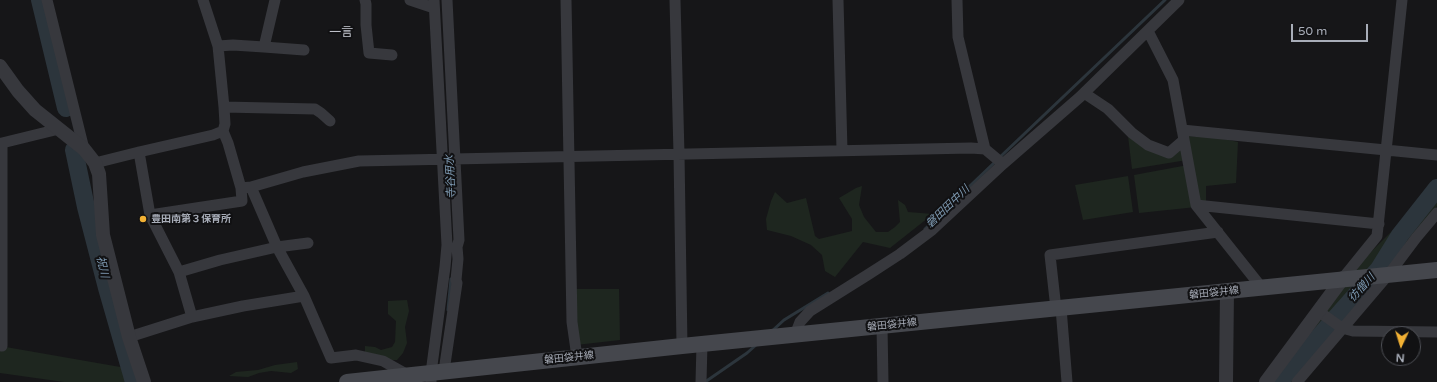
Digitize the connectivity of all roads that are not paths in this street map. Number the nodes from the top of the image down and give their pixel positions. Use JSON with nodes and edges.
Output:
{"nodes":[{"id":1,"x":47,"y":0,"type":"edge"},
{"id":2,"x":203,"y":0,"type":"edge"},
{"id":3,"x":275,"y":0,"type":"edge"},
{"id":4,"x":365,"y":0,"type":"edge"},
{"id":5,"x":410,"y":0,"type":"edge"},
{"id":6,"x":447,"y":0,"type":"edge"},
{"id":7,"x":566,"y":0,"type":"edge"},
{"id":8,"x":675,"y":0,"type":"edge"},
{"id":9,"x":838,"y":0,"type":"edge"},
{"id":10,"x":957,"y":0,"type":"edge"},
{"id":11,"x":1179,"y":0,"type":"edge"},
{"id":12,"x":1402,"y":0,"type":"edge"},
{"id":13,"x":434,"y":4,"type":"edge"},
{"id":14,"x":1148,"y":31,"type":"junction"},
{"id":15,"x":218,"y":46,"type":"junction"},
{"id":16,"x":264,"y":47,"type":"junction"},
{"id":17,"x":304,"y":50,"type":"dead end"},
{"id":18,"x":392,"y":55,"type":"dead end"},
{"id":19,"x":0,"y":66,"type":"edge"},
{"id":20,"x":1084,"y":93,"type":"junction"},
{"id":21,"x":224,"y":107,"type":"junction"},
{"id":22,"x":330,"y":121,"type":"dead end"},
{"id":23,"x":59,"y":129,"type":"junction"},
{"id":24,"x":223,"y":131,"type":"junction"},
{"id":25,"x":1183,"y":135,"type":"junction"},
{"id":26,"x":84,"y":149,"type":"junction"},
{"id":27,"x":985,"y":149,"type":"junction"},
{"id":28,"x":842,"y":150,"type":"junction"},
{"id":29,"x":1386,"y":150,"type":"junction"},
{"id":30,"x":139,"y":152,"type":"junction"},
{"id":31,"x":679,"y":154,"type":"junction"},
{"id":32,"x":1437,"y":155,"type":"edge"},
{"id":33,"x":569,"y":157,"type":"junction"},
{"id":34,"x":442,"y":159,"type":"junction"},
{"id":35,"x":455,"y":159,"type":"junction"},
{"id":36,"x":95,"y":163,"type":"junction"},
{"id":37,"x":1003,"y":164,"type":"junction"},
{"id":38,"x":246,"y":188,"type":"junction"},
{"id":39,"x":1196,"y":205,"type":"junction"},
{"id":40,"x":1437,"y":213,"type":"edge"},
{"id":41,"x":150,"y":216,"type":"junction"},
{"id":42,"x":1379,"y":224,"type":"junction"},
{"id":43,"x":1218,"y":232,"type":"junction"},
{"id":44,"x":308,"y":243,"type":"dead end"},
{"id":45,"x":277,"y":247,"type":"junction"},
{"id":46,"x":1437,"y":270,"type":"edge"},
{"id":47,"x":180,"y":272,"type":"junction"},
{"id":48,"x":1386,"y":274,"type":"junction"},
{"id":49,"x":1349,"y":278,"type":"junction"},
{"id":50,"x":1262,"y":288,"type":"junction"},
{"id":51,"x":1227,"y":291,"type":"junction"},
{"id":52,"x":304,"y":296,"type":"junction"},
{"id":53,"x":1058,"y":309,"type":"junction"},
{"id":54,"x":1318,"y":312,"type":"junction"},
{"id":55,"x":192,"y":317,"type":"junction"},
{"id":56,"x":882,"y":326,"type":"junction"},
{"id":57,"x":1342,"y":328,"type":"junction"},
{"id":58,"x":1437,"y":332,"type":"edge"},
{"id":59,"x":795,"y":335,"type":"junction"},
{"id":60,"x":129,"y":337,"type":"junction"},
{"id":61,"x":702,"y":344,"type":"junction"},
{"id":62,"x":2,"y":346,"type":"dead end"},
{"id":63,"x":682,"y":346,"type":"junction"},
{"id":64,"x":577,"y":357,"type":"junction"},
{"id":65,"x":408,"y":375,"type":"junction"},
{"id":66,"x":435,"y":375,"type":"edge"},
{"id":67,"x":144,"y":382,"type":"edge"},
{"id":68,"x":350,"y":382,"type":"edge"},
{"id":69,"x":700,"y":382,"type":"edge"},
{"id":70,"x":883,"y":382,"type":"edge"},
{"id":71,"x":1067,"y":382,"type":"edge"},
{"id":72,"x":1226,"y":382,"type":"edge"},
{"id":73,"x":1266,"y":382,"type":"edge"},
{"id":74,"x":1297,"y":382,"type":"edge"}],
"edges":[{"from":1,"to":26,"type":"street"},
{"from":2,"to":15,"type":"street"},
{"from":3,"to":16,"type":"street"},
{"from":4,"to":18,"type":"street"},
{"from":5,"to":13,"type":"street"},
{"from":6,"to":35,"type":"street"},
{"from":7,"to":33,"type":"street"},
{"from":8,"to":31,"type":"street"},
{"from":9,"to":28,"type":"street"},
{"from":10,"to":27,"type":"street"},
{"from":11,"to":14,"type":"street"},
{"from":12,"to":29,"type":"street"},
{"from":13,"to":34,"type":"street"},
{"from":14,"to":20,"type":"street"},
{"from":14,"to":25,"type":"street"},
{"from":15,"to":16,"type":"street"},
{"from":15,"to":21,"type":"street"},
{"from":16,"to":17,"type":"street"},
{"from":19,"to":23,"type":"street"},
{"from":20,"to":25,"type":"street"},
{"from":20,"to":37,"type":"street"},
{"from":21,"to":22,"type":"street"},
{"from":21,"to":24,"type":"street"},
{"from":23,"to":26,"type":"street"},
{"from":23,"to":62,"type":"street"},
{"from":24,"to":30,"type":"street"},
{"from":24,"to":38,"type":"street"},
{"from":25,"to":29,"type":"street"},
{"from":25,"to":39,"type":"street"},
{"from":26,"to":36,"type":"street"},
{"from":27,"to":28,"type":"street"},
{"from":27,"to":37,"type":"street"},
{"from":28,"to":31,"type":"street"},
{"from":29,"to":32,"type":"street"},
{"from":29,"to":42,"type":"street"},
{"from":30,"to":36,"type":"street"},
{"from":30,"to":41,"type":"street"},
{"from":31,"to":33,"type":"street"},
{"from":31,"to":63,"type":"street"},
{"from":33,"to":35,"type":"street"},
{"from":33,"to":64,"type":"street"},
{"from":34,"to":35,"type":"street"},
{"from":34,"to":38,"type":"street"},
{"from":34,"to":66,"type":"street"},
{"from":35,"to":66,"type":"street"},
{"from":36,"to":60,"type":"street"},
{"from":37,"to":59,"type":"street"},
{"from":38,"to":41,"type":"street"},
{"from":38,"to":45,"type":"street"},
{"from":39,"to":42,"type":"street"},
{"from":39,"to":43,"type":"street"},
{"from":40,"to":48,"type":"street"},
{"from":41,"to":47,"type":"street"},
{"from":42,"to":49,"type":"street"},
{"from":43,"to":50,"type":"street"},
{"from":43,"to":53,"type":"street"},
{"from":44,"to":45,"type":"street"},
{"from":45,"to":47,"type":"street"},
{"from":45,"to":52,"type":"street"},
{"from":46,"to":48,"type":"main road","name":"磐田袋井線"},
{"from":47,"to":55,"type":"street"},
{"from":48,"to":49,"type":"main road","name":"磐田袋井線"},
{"from":48,"to":57,"type":"street"},
{"from":49,"to":50,"type":"main road","name":"磐田袋井線"},
{"from":49,"to":54,"type":"street"},
{"from":50,"to":51,"type":"main road","name":"磐田袋井線"},
{"from":51,"to":53,"type":"main road","name":"磐田袋井線"},
{"from":51,"to":72,"type":"street"},
{"from":52,"to":55,"type":"street"},
{"from":52,"to":65,"type":"street"},
{"from":53,"to":56,"type":"main road","name":"磐田袋井線"},
{"from":53,"to":71,"type":"street"},
{"from":54,"to":57,"type":"street"},
{"from":54,"to":73,"type":"street"},
{"from":55,"to":60,"type":"street"},
{"from":56,"to":59,"type":"main road","name":"磐田袋井線"},
{"from":56,"to":70,"type":"street"},
{"from":57,"to":58,"type":"street"},
{"from":57,"to":74,"type":"street"},
{"from":59,"to":61,"type":"main road","name":"磐田袋井線"},
{"from":60,"to":67,"type":"street"},
{"from":61,"to":63,"type":"main road","name":"磐田袋井線"},
{"from":61,"to":69,"type":"street"},
{"from":63,"to":64,"type":"main road","name":"磐田袋井線"},
{"from":64,"to":66,"type":"main road","name":"磐田袋井線"},
{"from":65,"to":66,"type":"main road","name":"磐田袋井線"},
{"from":65,"to":68,"type":"main road","name":"磐田袋井線"}]}
